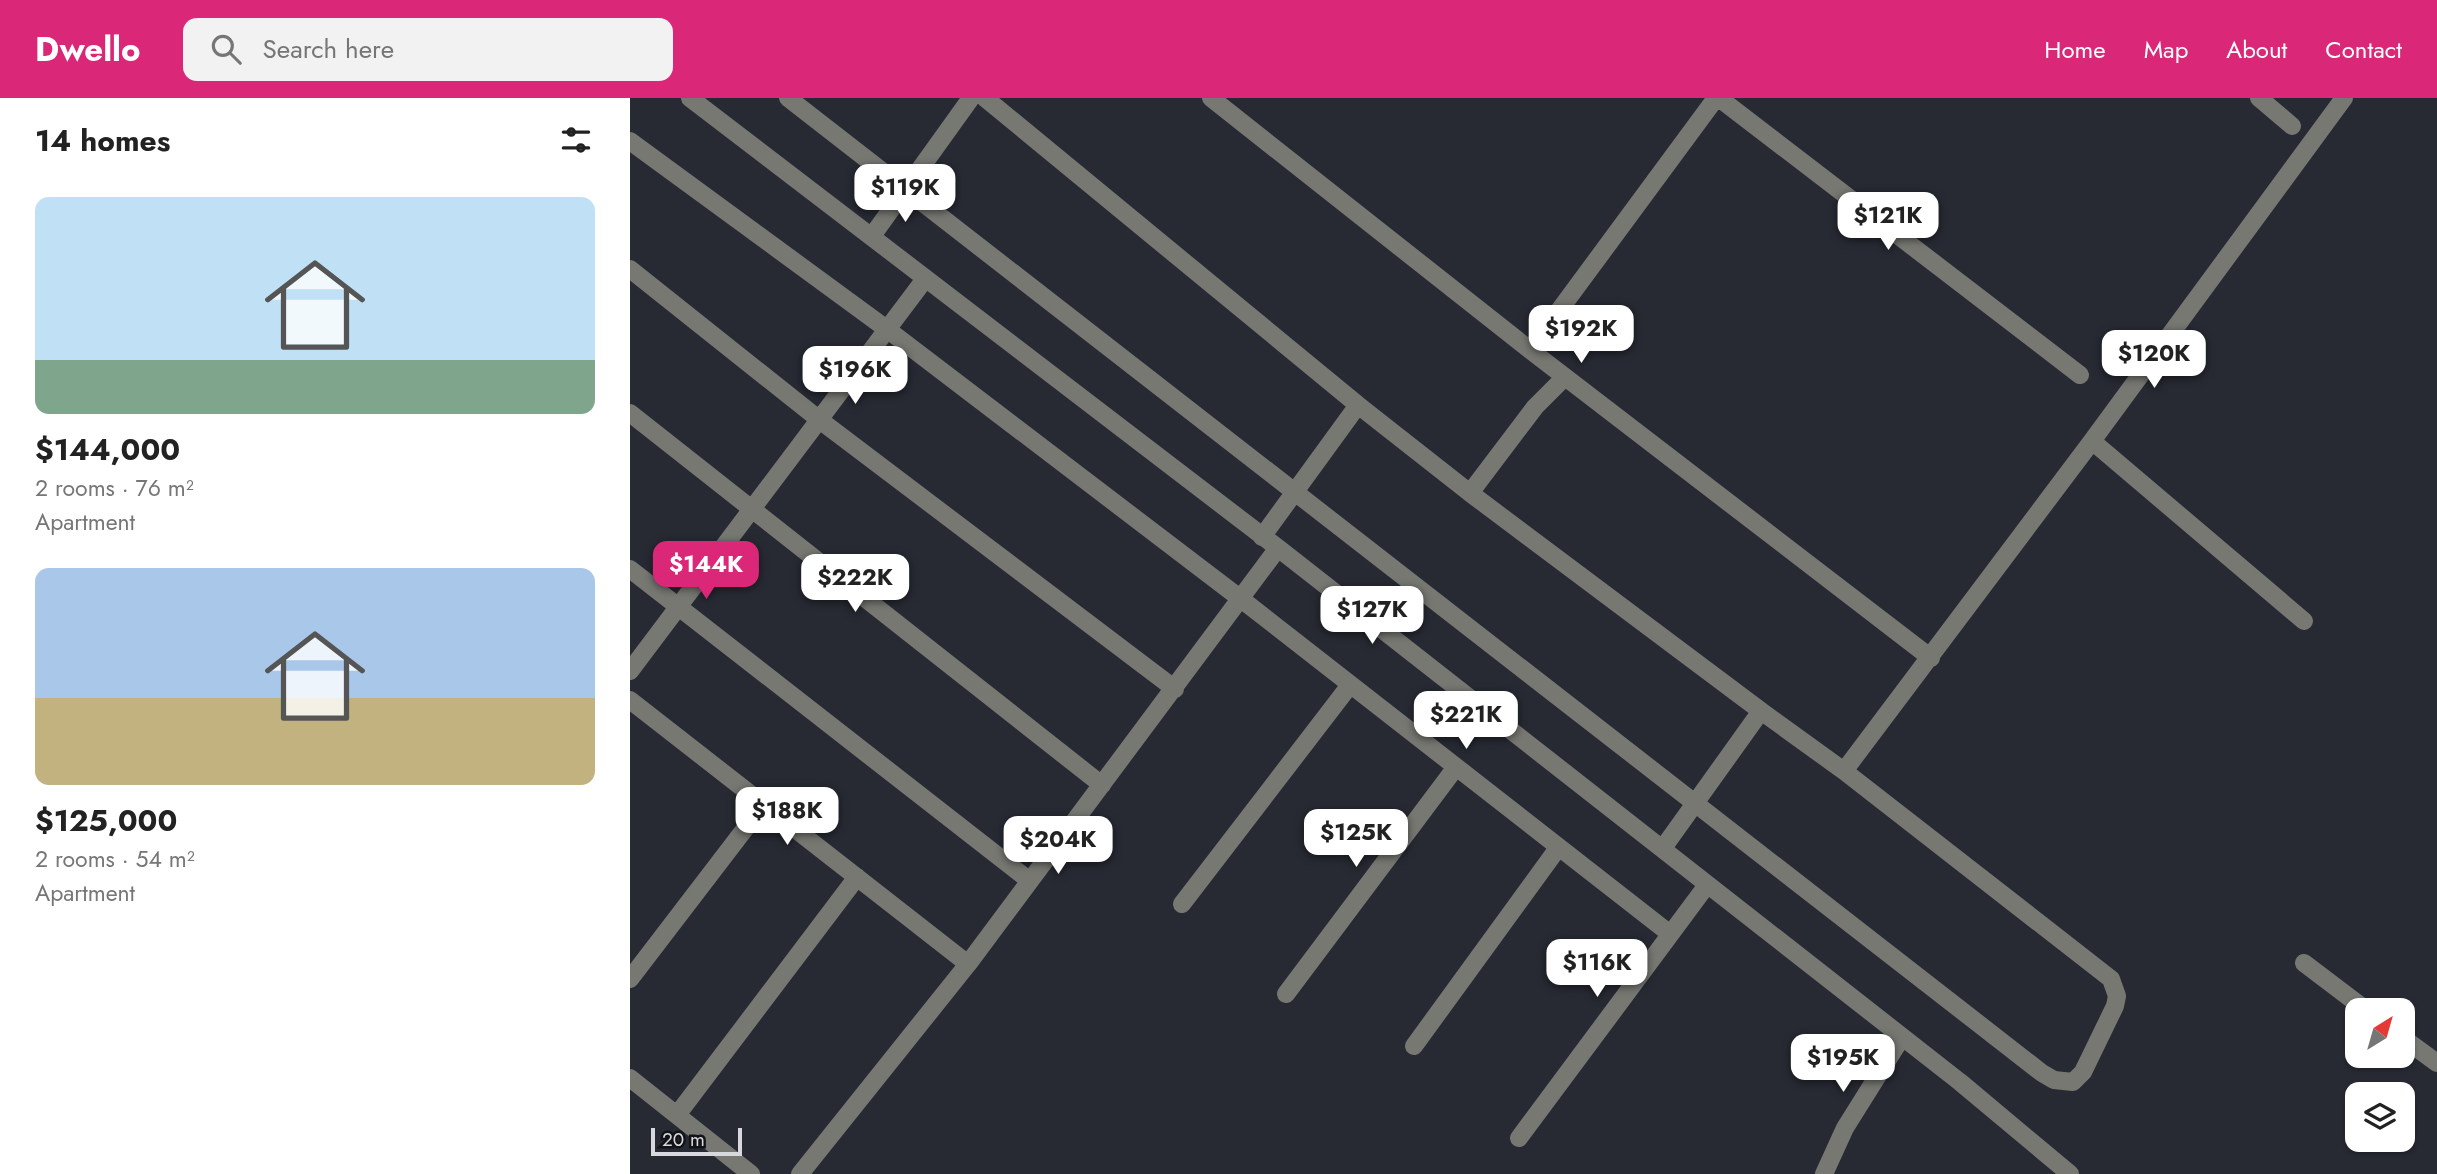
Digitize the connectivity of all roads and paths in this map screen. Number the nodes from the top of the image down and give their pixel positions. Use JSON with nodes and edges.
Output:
{"nodes":[{"id":1,"x":690,"y":98,"type":"edge"},
{"id":2,"x":788,"y":98,"type":"edge"},
{"id":3,"x":971,"y":98,"type":"edge"},
{"id":4,"x":985,"y":98,"type":"edge"},
{"id":5,"x":1211,"y":98,"type":"edge"},
{"id":6,"x":1718,"y":98,"type":"edge"},
{"id":7,"x":2259,"y":98,"type":"edge"},
{"id":8,"x":2344,"y":98,"type":"edge"},
{"id":9,"x":2292,"y":126,"type":"dead end"},
{"id":10,"x":630,"y":141,"type":"edge"},
{"id":11,"x":906,"y":188,"type":"junction"},
{"id":12,"x":872,"y":236,"type":"junction"},
{"id":13,"x":630,"y":269,"type":"edge"},
{"id":14,"x":925,"y":279,"type":"junction"},
{"id":15,"x":888,"y":330,"type":"junction"},
{"id":16,"x":1530,"y":349,"type":"junction"},
{"id":17,"x":2080,"y":375,"type":"dead end"},
{"id":18,"x":1565,"y":377,"type":"junction"},
{"id":19,"x":1358,"y":405,"type":"junction"},
{"id":20,"x":630,"y":412,"type":"edge"},
{"id":21,"x":821,"y":421,"type":"junction"},
{"id":22,"x":2092,"y":441,"type":"junction"},
{"id":23,"x":1295,"y":492,"type":"junction"},
{"id":24,"x":1470,"y":493,"type":"junction"},
{"id":25,"x":754,"y":509,"type":"junction"},
{"id":26,"x":1262,"y":537,"type":"junction"},
{"id":27,"x":1278,"y":548,"type":"junction"},
{"id":28,"x":630,"y":569,"type":"edge"},
{"id":29,"x":1241,"y":599,"type":"junction"},
{"id":30,"x":678,"y":606,"type":"junction"},
{"id":31,"x":2304,"y":621,"type":"dead end"},
{"id":32,"x":1931,"y":658,"type":"junction"},
{"id":33,"x":630,"y":671,"type":"edge"},
{"id":34,"x":1350,"y":685,"type":"junction"},
{"id":35,"x":1175,"y":689,"type":"junction"},
{"id":36,"x":630,"y":700,"type":"edge"},
{"id":37,"x":1761,"y":711,"type":"junction"},
{"id":38,"x":1456,"y":768,"type":"junction"},
{"id":39,"x":1844,"y":771,"type":"junction"},
{"id":40,"x":1102,"y":785,"type":"junction"},
{"id":41,"x":764,"y":804,"type":"junction"},
{"id":42,"x":1694,"y":804,"type":"junction"},
{"id":43,"x":1558,"y":848,"type":"junction"},
{"id":44,"x":1663,"y":848,"type":"junction"},
{"id":45,"x":857,"y":877,"type":"junction"},
{"id":46,"x":1030,"y":881,"type":"junction"},
{"id":47,"x":1707,"y":885,"type":"junction"},
{"id":48,"x":1182,"y":904,"type":"dead end"},
{"id":49,"x":1669,"y":933,"type":"junction"},
{"id":50,"x":2304,"y":963,"type":"dead end"},
{"id":51,"x":968,"y":964,"type":"junction"},
{"id":52,"x":630,"y":979,"type":"edge"},
{"id":53,"x":1286,"y":994,"type":"dead end"},
{"id":54,"x":2350,"y":998,"type":"edge"},
{"id":55,"x":1902,"y":1037,"type":"junction"},
{"id":56,"x":1414,"y":1046,"type":"dead end"},
{"id":57,"x":2415,"y":1047,"type":"edge"},
{"id":58,"x":2437,"y":1063,"type":"edge"},
{"id":59,"x":630,"y":1078,"type":"edge"},
{"id":60,"x":677,"y":1115,"type":"junction"},
{"id":61,"x":1519,"y":1138,"type":"dead end"},
{"id":62,"x":751,"y":1174,"type":"edge"},
{"id":63,"x":800,"y":1174,"type":"edge"},
{"id":64,"x":1824,"y":1174,"type":"edge"},
{"id":65,"x":2070,"y":1174,"type":"edge"}],
"edges":[{"from":1,"to":12,"type":"street"},
{"from":2,"to":11,"type":"street"},
{"from":3,"to":11,"type":"street"},
{"from":4,"to":19,"type":"street"},
{"from":5,"to":16,"type":"street"},
{"from":6,"to":16,"type":"street"},
{"from":6,"to":17,"type":"street"},
{"from":7,"to":9,"type":"street"},
{"from":8,"to":22,"type":"street"},
{"from":10,"to":15,"type":"street"},
{"from":11,"to":12,"type":"street"},
{"from":11,"to":23,"type":"street"},
{"from":12,"to":14,"type":"street"},
{"from":13,"to":21,"type":"street"},
{"from":14,"to":15,"type":"street"},
{"from":14,"to":26,"type":"street"},
{"from":15,"to":21,"type":"street"},
{"from":15,"to":29,"type":"street"},
{"from":16,"to":18,"type":"street"},
{"from":18,"to":24,"type":"street"},
{"from":18,"to":32,"type":"street"},
{"from":19,"to":23,"type":"street"},
{"from":19,"to":24,"type":"street"},
{"from":20,"to":25,"type":"street"},
{"from":21,"to":25,"type":"street"},
{"from":21,"to":35,"type":"street"},
{"from":22,"to":31,"type":"street"},
{"from":22,"to":32,"type":"street"},
{"from":23,"to":26,"type":"street"},
{"from":23,"to":42,"type":"street"},
{"from":24,"to":37,"type":"street"},
{"from":25,"to":30,"type":"street"},
{"from":25,"to":40,"type":"street"},
{"from":26,"to":27,"type":"street"},
{"from":27,"to":29,"type":"street"},
{"from":27,"to":44,"type":"street"},
{"from":28,"to":30,"type":"street"},
{"from":29,"to":34,"type":"street"},
{"from":29,"to":35,"type":"street"},
{"from":30,"to":33,"type":"street"},
{"from":30,"to":46,"type":"street"},
{"from":32,"to":39,"type":"street"},
{"from":34,"to":38,"type":"street"},
{"from":34,"to":48,"type":"street"},
{"from":35,"to":40,"type":"street"},
{"from":36,"to":41,"type":"street"},
{"from":37,"to":39,"type":"street"},
{"from":37,"to":42,"type":"street"},
{"from":38,"to":43,"type":"street"},
{"from":38,"to":53,"type":"street"},
{"from":39,"to":42,"type":"street"},
{"from":40,"to":46,"type":"street"},
{"from":41,"to":45,"type":"street"},
{"from":41,"to":52,"type":"street"},
{"from":42,"to":44,"type":"street"},
{"from":43,"to":49,"type":"street"},
{"from":43,"to":56,"type":"street"},
{"from":44,"to":47,"type":"street"},
{"from":45,"to":51,"type":"street"},
{"from":45,"to":60,"type":"street"},
{"from":46,"to":51,"type":"street"},
{"from":47,"to":49,"type":"street"},
{"from":47,"to":55,"type":"street"},
{"from":49,"to":61,"type":"street"},
{"from":50,"to":54,"type":"street"},
{"from":51,"to":63,"type":"street"},
{"from":55,"to":64,"type":"street"},
{"from":55,"to":65,"type":"street"},
{"from":57,"to":58,"type":"street"},
{"from":59,"to":60,"type":"street"},
{"from":60,"to":62,"type":"street"}]}
